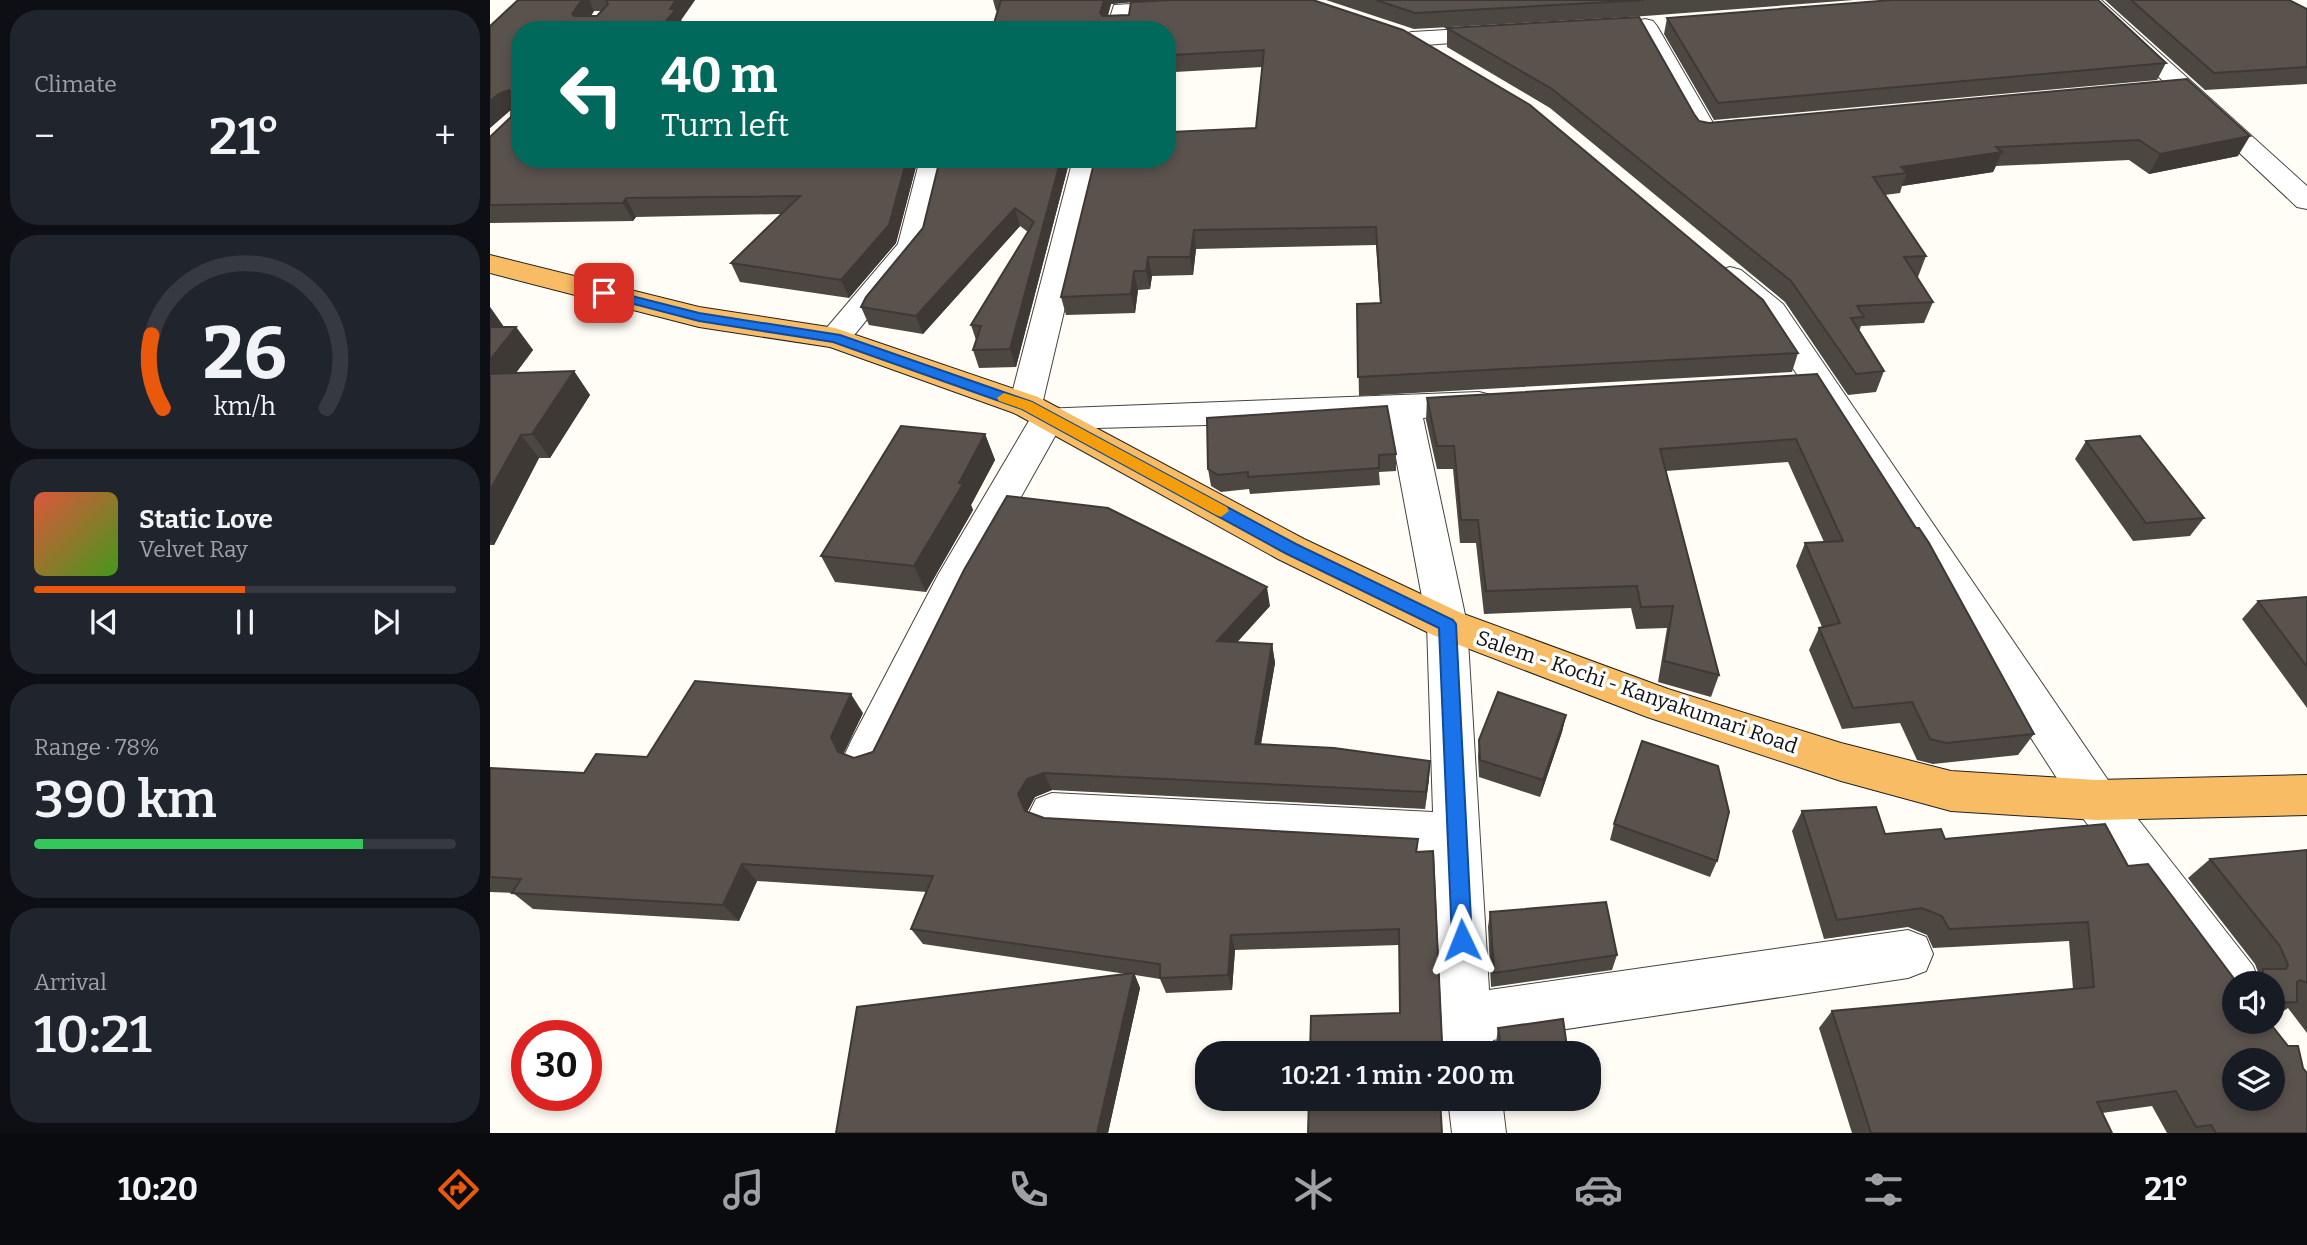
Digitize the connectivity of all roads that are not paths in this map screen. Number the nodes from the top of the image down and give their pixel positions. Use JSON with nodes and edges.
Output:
{"nodes":[{"id":1,"x":2088,"y":0,"type":"edge"},
{"id":2,"x":1211,"y":7,"type":"edge"},
{"id":3,"x":1120,"y":21,"type":"edge"},
{"id":4,"x":1670,"y":24,"type":"edge"},
{"id":5,"x":1645,"y":26,"type":"junction"},
{"id":6,"x":1619,"y":27,"type":"edge"},
{"id":7,"x":1517,"y":32,"type":"edge"},
{"id":8,"x":1458,"y":67,"type":"edge"},
{"id":9,"x":2183,"y":88,"type":"junction"},
{"id":10,"x":2155,"y":91,"type":"edge"},
{"id":11,"x":1759,"y":127,"type":"edge"},
{"id":12,"x":932,"y":168,"type":"edge"},
{"id":13,"x":1085,"y":168,"type":"edge"},
{"id":14,"x":2307,"y":201,"type":"edge"},
{"id":15,"x":1710,"y":259,"type":"edge"},
{"id":16,"x":490,"y":264,"type":"edge"},
{"id":17,"x":835,"y":338,"type":"junction"},
{"id":18,"x":1820,"y":383,"type":"junction"},
{"id":19,"x":1779,"y":386,"type":"edge"},
{"id":20,"x":1515,"y":401,"type":"edge"},
{"id":21,"x":1404,"y":408,"type":"junction"},
{"id":22,"x":1037,"y":412,"type":"junction"},
{"id":23,"x":1447,"y":624,"type":"junction"},
{"id":24,"x":867,"y":754,"type":"edge"},
{"id":25,"x":2307,"y":795,"type":"edge"},
{"id":26,"x":2096,"y":800,"type":"junction"},
{"id":27,"x":1052,"y":813,"type":"dead end"},
{"id":28,"x":1458,"y":834,"type":"junction"},
{"id":29,"x":1908,"y":954,"type":"dead end"},
{"id":30,"x":2225,"y":971,"type":"edge"},
{"id":31,"x":1467,"y":1036,"type":"edge"},
{"id":32,"x":1476,"y":1111,"type":"edge"},
{"id":33,"x":1479,"y":1133,"type":"edge"}],
"edges":[{"from":1,"to":9,"type":"street"},
{"from":2,"to":3,"type":"street"},
{"from":4,"to":5,"type":"street"},
{"from":5,"to":6,"type":"street"},
{"from":5,"to":11,"type":"street"},
{"from":7,"to":8,"type":"street"},
{"from":9,"to":10,"type":"street"},
{"from":9,"to":14,"type":"street"},
{"from":12,"to":17,"type":"street"},
{"from":13,"to":22,"type":"street"},
{"from":15,"to":18,"type":"street"},
{"from":16,"to":17,"type":"highway","name":"Salem - Kochi - Kanyakumari Road"},
{"from":17,"to":22,"type":"highway","name":"Salem - Kochi - Kanyakumari Road"},
{"from":18,"to":19,"type":"street"},
{"from":18,"to":26,"type":"street"},
{"from":20,"to":21,"type":"street"},
{"from":21,"to":22,"type":"street"},
{"from":21,"to":23,"type":"street"},
{"from":22,"to":23,"type":"highway","name":"Salem - Kochi - Kanyakumari Road"},
{"from":22,"to":24,"type":"street"},
{"from":23,"to":26,"type":"highway","name":"Salem - Kochi - Kanyakumari Road"},
{"from":23,"to":28,"type":"street"},
{"from":25,"to":26,"type":"highway","name":"Salem - Kochi - Kanyakumari Road"},
{"from":26,"to":30,"type":"street"},
{"from":27,"to":28,"type":"street"},
{"from":28,"to":31,"type":"street"},
{"from":29,"to":31,"type":"street"},
{"from":32,"to":33,"type":"street"}]}
